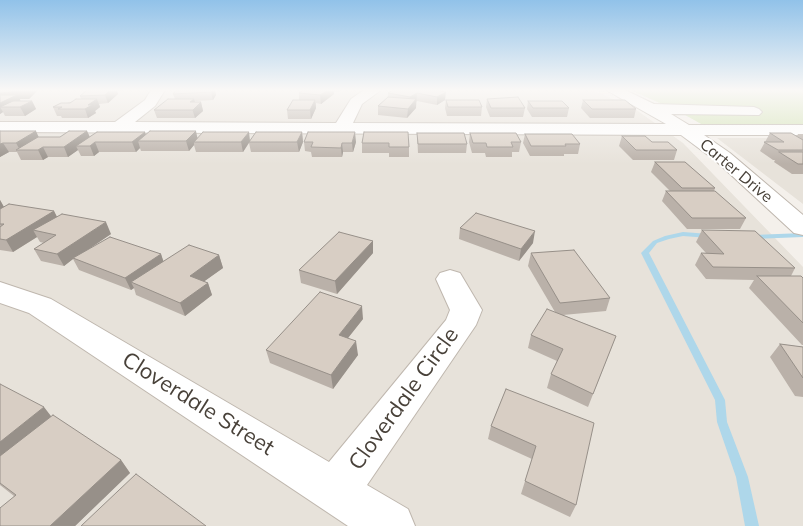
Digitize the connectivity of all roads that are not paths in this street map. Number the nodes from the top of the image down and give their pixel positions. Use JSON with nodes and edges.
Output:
{"nodes":[{"id":1,"x":135,"y":115,"type":"edge"},
{"id":2,"x":349,"y":115,"type":"edge"},
{"id":3,"x":661,"y":115,"type":"edge"},
{"id":4,"x":0,"y":127,"type":"edge"},
{"id":5,"x":118,"y":128,"type":"junction"},
{"id":6,"x":342,"y":128,"type":"junction"},
{"id":7,"x":686,"y":130,"type":"junction"},
{"id":8,"x":803,"y":130,"type":"edge"},
{"id":9,"x":802,"y":228,"type":"edge"},
{"id":10,"x":450,"y":279,"type":"dead end"},
{"id":11,"x":0,"y":292,"type":"edge"},
{"id":12,"x":336,"y":490,"type":"junction"},
{"id":13,"x":391,"y":526,"type":"edge"}],
"edges":[{"from":1,"to":5,"type":"street"},
{"from":2,"to":6,"type":"street"},
{"from":3,"to":7,"type":"street","name":"Carter Drive"},
{"from":4,"to":5,"type":"street"},
{"from":5,"to":6,"type":"street"},
{"from":6,"to":7,"type":"street"},
{"from":7,"to":8,"type":"street"},
{"from":7,"to":9,"type":"street","name":"Carter Drive"},
{"from":10,"to":12,"type":"street","name":"Cloverdale Circle"},
{"from":11,"to":12,"type":"street","name":"Cloverdale Street"},
{"from":12,"to":13,"type":"street","name":"Cloverdale Street"}]}
